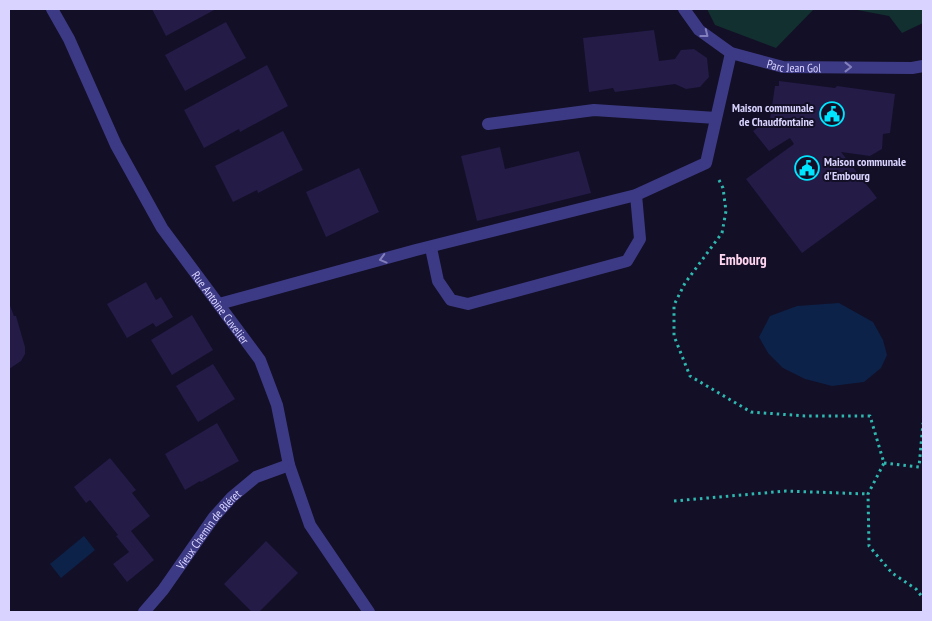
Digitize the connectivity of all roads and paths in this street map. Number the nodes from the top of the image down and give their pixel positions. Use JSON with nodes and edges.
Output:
{"nodes":[{"id":1,"x":52,"y":9,"type":"edge"},
{"id":2,"x":684,"y":9,"type":"edge"},
{"id":3,"x":731,"y":53,"type":"junction"},
{"id":4,"x":923,"y":66,"type":"edge"},
{"id":5,"x":716,"y":118,"type":"junction"},
{"id":6,"x":488,"y":124,"type":"dead end"},
{"id":7,"x":706,"y":163,"type":"junction"},
{"id":8,"x":636,"y":195,"type":"junction"},
{"id":9,"x":431,"y":248,"type":"junction"},
{"id":10,"x":219,"y":304,"type":"junction"},
{"id":11,"x":923,"y":423,"type":"edge"},
{"id":12,"x":884,"y":463,"type":"junction"},
{"id":13,"x":289,"y":465,"type":"junction"},
{"id":14,"x":868,"y":494,"type":"junction"},
{"id":15,"x":674,"y":502,"type":"dead end"},
{"id":16,"x":923,"y":598,"type":"edge"},
{"id":17,"x":144,"y":612,"type":"edge"},
{"id":18,"x":369,"y":612,"type":"edge"}],
"edges":[{"from":1,"to":10,"type":"street","name":"Rue Antoine Cuvelier"},
{"from":2,"to":3,"type":"street","name":"Parc Jean Gol","one_way":true},
{"from":3,"to":4,"type":"street","name":"Parc Jean Gol","one_way":true},
{"from":3,"to":5,"type":"street"},
{"from":5,"to":6,"type":"street"},
{"from":5,"to":7,"type":"street"},
{"from":7,"to":8,"type":"street"},
{"from":7,"to":12,"type":"path"},
{"from":8,"to":9,"type":"street"},
{"from":8,"to":9,"type":"street"},
{"from":9,"to":10,"type":"street","one_way":true},
{"from":10,"to":13,"type":"street","name":"Rue Antoine Cuvelier"},
{"from":11,"to":12,"type":"path"},
{"from":12,"to":14,"type":"path"},
{"from":13,"to":17,"type":"street","name":"Vieux Chemin de Bléret"},
{"from":13,"to":18,"type":"street","name":"Rue Antoine Cuvelier"},
{"from":14,"to":15,"type":"path"},
{"from":14,"to":16,"type":"path"}]}
